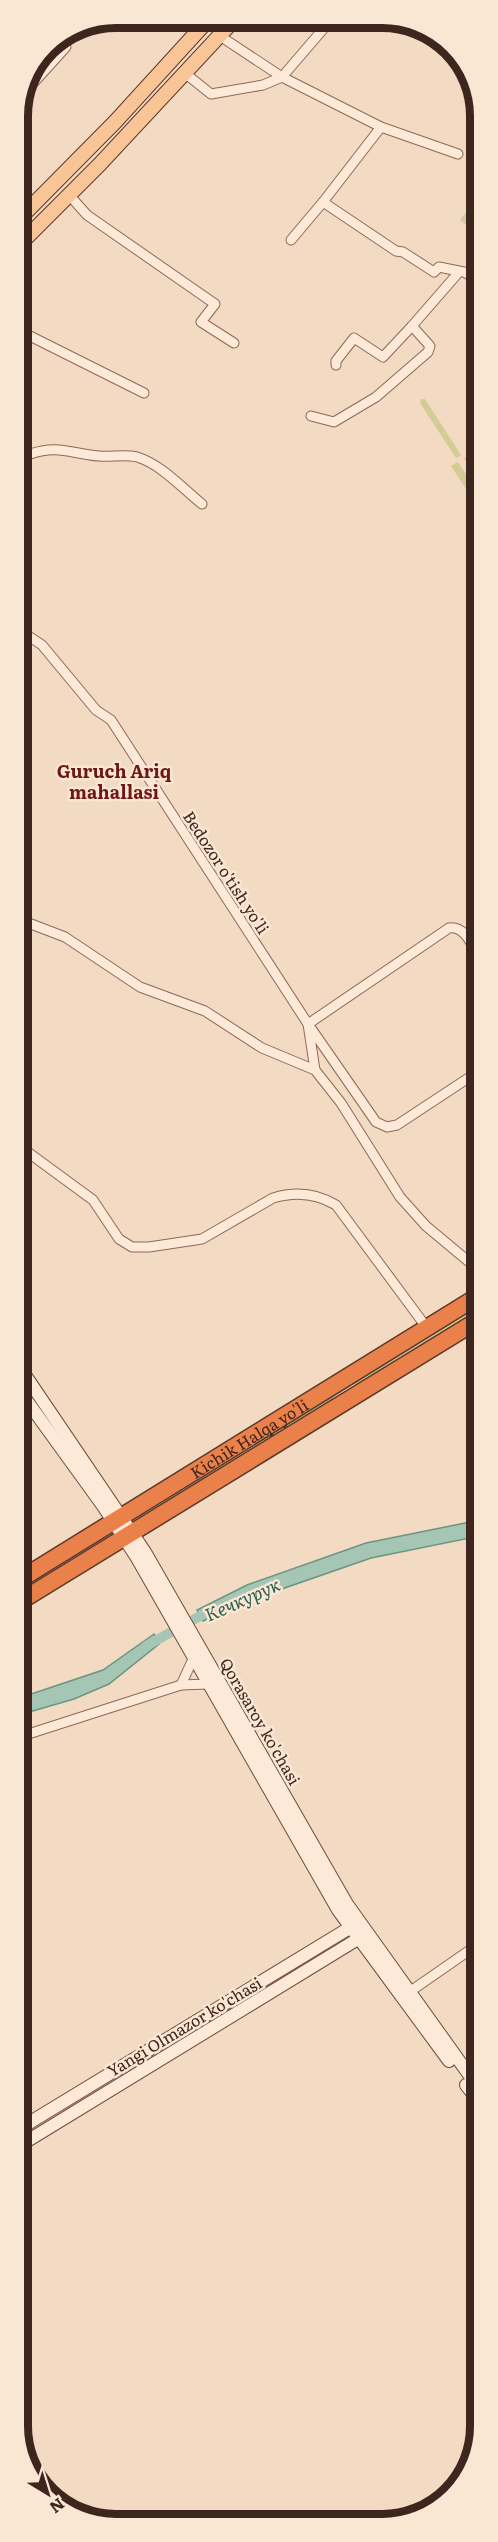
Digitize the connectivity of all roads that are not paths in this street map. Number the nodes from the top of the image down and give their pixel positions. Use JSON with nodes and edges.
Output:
{"nodes":[{"id":1,"x":200,"y":29,"type":"edge"},
{"id":2,"x":226,"y":29,"type":"edge"},
{"id":3,"x":323,"y":29,"type":"edge"},
{"id":4,"x":220,"y":36,"type":"junction"},
{"id":5,"x":66,"y":46,"type":"dead end"},
{"id":6,"x":186,"y":74,"type":"junction"},
{"id":7,"x":39,"y":77,"type":"edge"},
{"id":8,"x":282,"y":77,"type":"junction"},
{"id":9,"x":381,"y":127,"type":"junction"},
{"id":10,"x":87,"y":152,"type":"junction"},
{"id":11,"x":458,"y":154,"type":"dead end"},
{"id":12,"x":100,"y":164,"type":"junction"},
{"id":13,"x":70,"y":196,"type":"junction"},
{"id":14,"x":324,"y":202,"type":"junction"},
{"id":15,"x":29,"y":209,"type":"edge"},
{"id":16,"x":29,"y":235,"type":"edge"},
{"id":17,"x":291,"y":240,"type":"dead end"},
{"id":18,"x":459,"y":272,"type":"junction"},
{"id":19,"x":470,"y":277,"type":"edge"},
{"id":20,"x":412,"y":326,"type":"junction"},
{"id":21,"x":29,"y":336,"type":"edge"},
{"id":22,"x":234,"y":343,"type":"dead end"},
{"id":23,"x":336,"y":365,"type":"dead end"},
{"id":24,"x":144,"y":393,"type":"dead end"},
{"id":25,"x":311,"y":416,"type":"dead end"},
{"id":26,"x":29,"y":454,"type":"edge"},
{"id":27,"x":202,"y":504,"type":"dead end"},
{"id":28,"x":29,"y":636,"type":"edge"},
{"id":29,"x":29,"y":923,"type":"edge"},
{"id":30,"x":470,"y":942,"type":"edge"},
{"id":31,"x":308,"y":1024,"type":"junction"},
{"id":32,"x":315,"y":1070,"type":"junction"},
{"id":33,"x":470,"y":1077,"type":"edge"},
{"id":34,"x":29,"y":1152,"type":"edge"},
{"id":35,"x":470,"y":1263,"type":"edge"},
{"id":36,"x":470,"y":1301,"type":"edge"},
{"id":37,"x":427,"y":1328,"type":"junction"},
{"id":38,"x":470,"y":1331,"type":"edge"},
{"id":39,"x":29,"y":1381,"type":"edge"},
{"id":40,"x":340,"y":1382,"type":"junction"},
{"id":41,"x":36,"y":1390,"type":"junction"},
{"id":42,"x":29,"y":1393,"type":"edge"},
{"id":43,"x":349,"y":1398,"type":"junction"},
{"id":44,"x":29,"y":1407,"type":"edge"},
{"id":45,"x":118,"y":1519,"type":"junction"},
{"id":46,"x":128,"y":1534,"type":"junction"},
{"id":47,"x":29,"y":1574,"type":"edge"},
{"id":48,"x":29,"y":1596,"type":"edge"},
{"id":49,"x":185,"y":1634,"type":"junction"},
{"id":50,"x":193,"y":1659,"type":"junction"},
{"id":51,"x":208,"y":1684,"type":"junction"},
{"id":52,"x":181,"y":1685,"type":"junction"},
{"id":53,"x":29,"y":1734,"type":"edge"},
{"id":54,"x":359,"y":1930,"type":"junction"},
{"id":55,"x":470,"y":1950,"type":"edge"},
{"id":56,"x":406,"y":1994,"type":"junction"},
{"id":57,"x":470,"y":2077,"type":"edge"},
{"id":58,"x":470,"y":2088,"type":"edge"},
{"id":59,"x":29,"y":2123,"type":"edge"},
{"id":60,"x":29,"y":2140,"type":"edge"}],
"edges":[{"from":1,"to":10,"type":"main road"},
{"from":2,"to":4,"type":"main road"},
{"from":3,"to":8,"type":"street"},
{"from":4,"to":6,"type":"main road"},
{"from":4,"to":8,"type":"street"},
{"from":5,"to":7,"type":"street"},
{"from":6,"to":8,"type":"street"},
{"from":6,"to":12,"type":"main road"},
{"from":8,"to":9,"type":"street"},
{"from":9,"to":11,"type":"street"},
{"from":9,"to":14,"type":"street"},
{"from":10,"to":12,"type":"main road"},
{"from":10,"to":15,"type":"main road"},
{"from":12,"to":13,"type":"main road"},
{"from":13,"to":16,"type":"main road"},
{"from":13,"to":22,"type":"street"},
{"from":14,"to":17,"type":"street"},
{"from":14,"to":18,"type":"street"},
{"from":18,"to":19,"type":"street"},
{"from":18,"to":20,"type":"street"},
{"from":20,"to":23,"type":"street"},
{"from":20,"to":25,"type":"street"},
{"from":21,"to":24,"type":"street"},
{"from":26,"to":27,"type":"street"},
{"from":28,"to":31,"type":"street","name":"Bedozor o'tish yo'li"},
{"from":29,"to":32,"type":"street"},
{"from":30,"to":31,"type":"street"},
{"from":31,"to":32,"type":"street"},
{"from":31,"to":33,"type":"street","name":"Bedozor o'tish yo'li"},
{"from":32,"to":35,"type":"street"},
{"from":34,"to":37,"type":"street"},
{"from":36,"to":37,"type":"highway","name":"Kichik Halqa yo'li"},
{"from":37,"to":40,"type":"highway","name":"Kichik Halqa yo'li"},
{"from":38,"to":43,"type":"highway","name":"Kichik Halqa yo'li"},
{"from":39,"to":41,"type":"main road","name":"Qorasaroy ko'chasi"},
{"from":40,"to":43,"type":"highway"},
{"from":40,"to":45,"type":"highway","name":"Kichik Halqa yo'li"},
{"from":41,"to":42,"type":"street"},
{"from":41,"to":45,"type":"main road","name":"Qorasaroy ko'chasi"},
{"from":43,"to":46,"type":"highway","name":"Kichik Halqa yo'li"},
{"from":44,"to":45,"type":"main road","name":"Qorasaroy ko'chasi"},
{"from":45,"to":46,"type":"main road","name":"Qorasaroy ko'chasi"},
{"from":45,"to":47,"type":"highway","name":"Kichik Halqa yo'li"},
{"from":46,"to":48,"type":"highway","name":"Kichik Halqa yo'li"},
{"from":46,"to":49,"type":"main road","name":"Qorasaroy ko'chasi"},
{"from":49,"to":50,"type":"main road","name":"Qorasaroy ko'chasi"},
{"from":49,"to":54,"type":"main road","name":"Qorasaroy ko'chasi"},
{"from":50,"to":51,"type":"main road","name":"Qorasaroy ko'chasi"},
{"from":50,"to":52,"type":"street"},
{"from":51,"to":52,"type":"street"},
{"from":51,"to":54,"type":"main road","name":"Qorasaroy ko'chasi"},
{"from":52,"to":53,"type":"street"},
{"from":54,"to":56,"type":"main road","name":"Qorasaroy ko'chasi"},
{"from":54,"to":59,"type":"main road","name":"Yangi Olmazor ko'chasi"},
{"from":54,"to":60,"type":"main road","name":"Yangi Olmazor ko'chasi"},
{"from":55,"to":56,"type":"street"},
{"from":56,"to":57,"type":"main road","name":"Qorasaroy ko'chasi"},
{"from":56,"to":58,"type":"main road","name":"Qorasaroy ko'chasi"}]}
